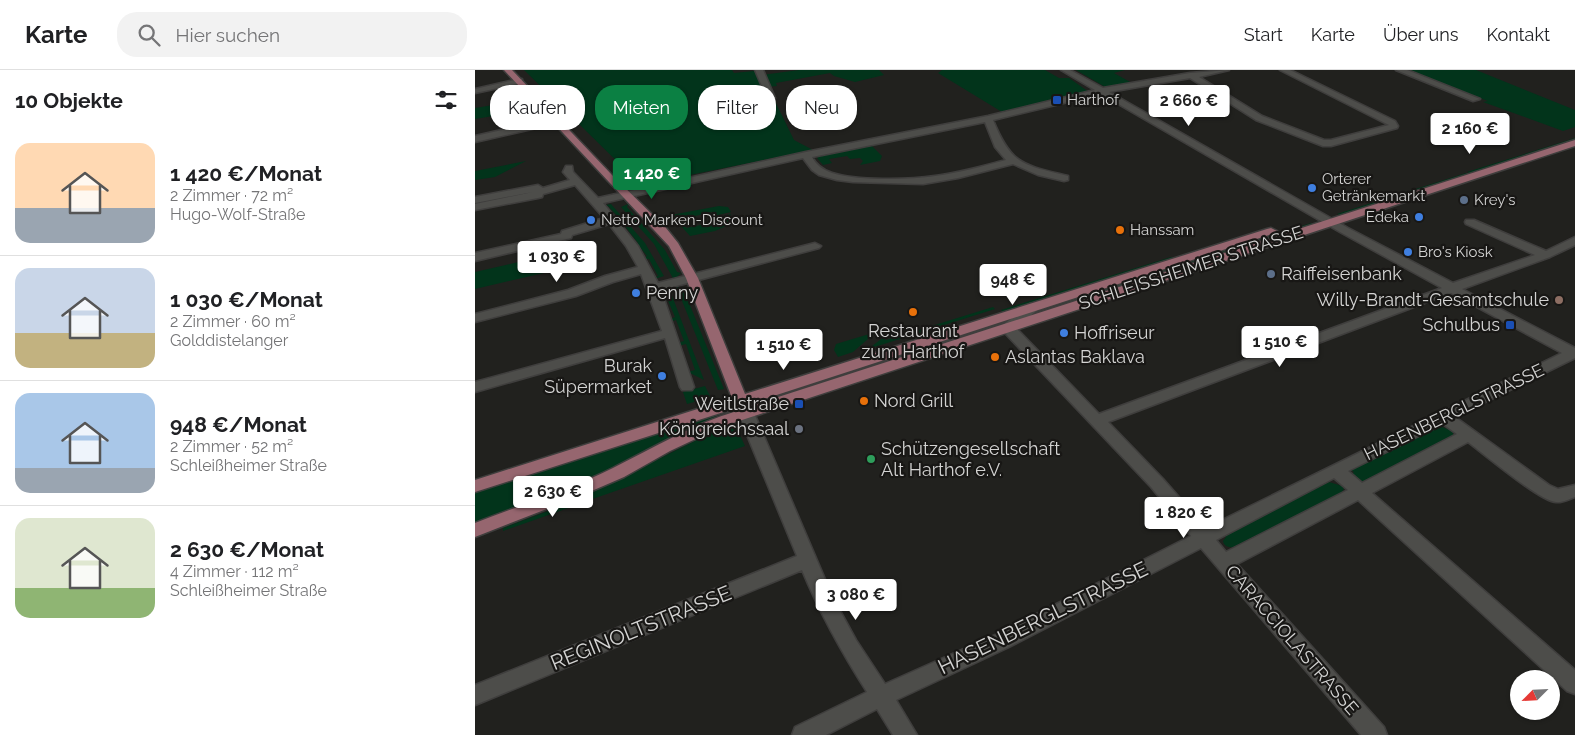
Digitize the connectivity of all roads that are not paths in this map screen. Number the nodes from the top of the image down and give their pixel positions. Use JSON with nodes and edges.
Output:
{"nodes":[{"id":1,"x":508,"y":70,"type":"edge"},
{"id":2,"x":759,"y":70,"type":"edge"},
{"id":3,"x":1065,"y":70,"type":"edge"},
{"id":4,"x":1225,"y":70,"type":"edge"},
{"id":5,"x":1284,"y":70,"type":"edge"},
{"id":6,"x":1400,"y":70,"type":"edge"},
{"id":7,"x":1190,"y":75,"type":"junction"},
{"id":8,"x":519,"y":81,"type":"junction"},
{"id":9,"x":523,"y":85,"type":"edge"},
{"id":10,"x":765,"y":85,"type":"edge"},
{"id":11,"x":475,"y":91,"type":"edge"},
{"id":12,"x":1102,"y":91,"type":"junction"},
{"id":13,"x":1476,"y":99,"type":"dead end"},
{"id":14,"x":988,"y":119,"type":"junction"},
{"id":15,"x":515,"y":130,"type":"edge"},
{"id":16,"x":564,"y":130,"type":"edge"},
{"id":17,"x":1575,"y":135,"type":"edge"},
{"id":18,"x":475,"y":139,"type":"edge"},
{"id":19,"x":1575,"y":143,"type":"edge"},
{"id":20,"x":805,"y":155,"type":"junction"},
{"id":21,"x":1014,"y":161,"type":"junction"},
{"id":22,"x":569,"y":168,"type":"dead end"},
{"id":23,"x":1064,"y":178,"type":"dead end"},
{"id":24,"x":576,"y":182,"type":"junction"},
{"id":25,"x":538,"y":192,"type":"junction"},
{"id":26,"x":626,"y":194,"type":"junction"},
{"id":27,"x":475,"y":200,"type":"edge"},
{"id":28,"x":594,"y":202,"type":"junction"},
{"id":29,"x":475,"y":207,"type":"edge"},
{"id":30,"x":1320,"y":215,"type":"junction"},
{"id":31,"x":611,"y":220,"type":"junction"},
{"id":32,"x":1332,"y":222,"type":"junction"},
{"id":33,"x":1470,"y":222,"type":"dead end"},
{"id":34,"x":541,"y":238,"type":"junction"},
{"id":35,"x":1575,"y":240,"type":"edge"},
{"id":36,"x":815,"y":246,"type":"dead end"},
{"id":37,"x":475,"y":248,"type":"edge"},
{"id":38,"x":1546,"y":255,"type":"junction"},
{"id":39,"x":475,"y":257,"type":"edge"},
{"id":40,"x":645,"y":269,"type":"junction"},
{"id":41,"x":692,"y":278,"type":"junction"},
{"id":42,"x":653,"y":288,"type":"junction"},
{"id":43,"x":1453,"y":288,"type":"junction"},
{"id":44,"x":1035,"y":307,"type":"junction"},
{"id":45,"x":475,"y":318,"type":"edge"},
{"id":46,"x":1008,"y":328,"type":"junction"},
{"id":47,"x":669,"y":333,"type":"junction"},
{"id":48,"x":1573,"y":354,"type":"edge"},
{"id":49,"x":840,"y":376,"type":"junction"},
{"id":50,"x":475,"y":387,"type":"edge"},
{"id":51,"x":687,"y":387,"type":"dead end"},
{"id":52,"x":743,"y":407,"type":"junction"},
{"id":53,"x":1444,"y":417,"type":"junction"},
{"id":54,"x":1098,"y":420,"type":"junction"},
{"id":55,"x":1469,"y":436,"type":"junction"},
{"id":56,"x":1336,"y":470,"type":"junction"},
{"id":57,"x":475,"y":486,"type":"edge"},
{"id":58,"x":1575,"y":491,"type":"edge"},
{"id":59,"x":1359,"y":492,"type":"junction"},
{"id":60,"x":475,"y":530,"type":"edge"},
{"id":61,"x":1205,"y":538,"type":"junction"},
{"id":62,"x":807,"y":560,"type":"junction"},
{"id":63,"x":1224,"y":562,"type":"junction"},
{"id":64,"x":1575,"y":684,"type":"edge"},
{"id":65,"x":475,"y":695,"type":"edge"},
{"id":66,"x":882,"y":696,"type":"junction"},
{"id":67,"x":803,"y":735,"type":"edge"},
{"id":68,"x":906,"y":735,"type":"edge"},
{"id":69,"x":1376,"y":735,"type":"edge"}],
"edges":[{"from":1,"to":8,"type":"main road"},
{"from":2,"to":10,"type":"street"},
{"from":3,"to":12,"type":"street"},
{"from":4,"to":7,"type":"street"},
{"from":5,"to":7,"type":"street"},
{"from":6,"to":13,"type":"street"},
{"from":7,"to":12,"type":"street"},
{"from":8,"to":9,"type":"main road"},
{"from":8,"to":11,"type":"street"},
{"from":12,"to":14,"type":"street"},
{"from":12,"to":30,"type":"street"},
{"from":14,"to":20,"type":"street"},
{"from":14,"to":21,"type":"street"},
{"from":15,"to":18,"type":"street"},
{"from":16,"to":26,"type":"main road"},
{"from":17,"to":30,"type":"main road","name":"SCHLEISSHEIMER STRASSE"},
{"from":19,"to":32,"type":"main road","name":"SCHLEISSHEIMER STRASSE"},
{"from":20,"to":21,"type":"street"},
{"from":20,"to":26,"type":"street"},
{"from":21,"to":23,"type":"street"},
{"from":22,"to":24,"type":"street"},
{"from":24,"to":25,"type":"street"},
{"from":24,"to":28,"type":"street"},
{"from":25,"to":27,"type":"street"},
{"from":25,"to":29,"type":"street"},
{"from":26,"to":28,"type":"street"},
{"from":26,"to":41,"type":"main road"},
{"from":28,"to":31,"type":"street"},
{"from":30,"to":32,"type":"street"},
{"from":30,"to":44,"type":"main road","name":"SCHLEISSHEIMER STRASSE"},
{"from":31,"to":34,"type":"street"},
{"from":31,"to":40,"type":"street"},
{"from":32,"to":43,"type":"street"},
{"from":32,"to":46,"type":"main road","name":"SCHLEISSHEIMER STRASSE"},
{"from":33,"to":38,"type":"street"},
{"from":34,"to":37,"type":"street"},
{"from":34,"to":39,"type":"street"},
{"from":35,"to":38,"type":"street"},
{"from":36,"to":41,"type":"street"},
{"from":38,"to":43,"type":"street"},
{"from":40,"to":42,"type":"street"},
{"from":40,"to":45,"type":"street"},
{"from":41,"to":42,"type":"street"},
{"from":41,"to":52,"type":"main road"},
{"from":42,"to":47,"type":"street"},
{"from":43,"to":48,"type":"street"},
{"from":43,"to":54,"type":"street"},
{"from":44,"to":46,"type":"street"},
{"from":44,"to":49,"type":"main road","name":"SCHLEISSHEIMER STRASSE"},
{"from":46,"to":49,"type":"main road","name":"SCHLEISSHEIMER STRASSE"},
{"from":46,"to":54,"type":"street","name":"CARACCIOLASTRASSE"},
{"from":47,"to":50,"type":"street"},
{"from":47,"to":51,"type":"street"},
{"from":48,"to":53,"type":"street","name":"HASENBERGLSTRASSE"},
{"from":49,"to":52,"type":"main road","name":"SCHLEISSHEIMER STRASSE"},
{"from":52,"to":57,"type":"main road","name":"SCHLEISSHEIMER STRASSE"},
{"from":52,"to":60,"type":"main road","name":"SCHLEISSHEIMER STRASSE"},
{"from":52,"to":62,"type":"street"},
{"from":53,"to":55,"type":"street"},
{"from":53,"to":56,"type":"street","name":"HASENBERGLSTRASSE"},
{"from":54,"to":61,"type":"street","name":"CARACCIOLASTRASSE"},
{"from":55,"to":58,"type":"street"},
{"from":55,"to":59,"type":"street","name":"HASENBERGLSTRASSE"},
{"from":56,"to":59,"type":"street"},
{"from":56,"to":61,"type":"street","name":"HASENBERGLSTRASSE"},
{"from":59,"to":63,"type":"street","name":"HASENBERGLSTRASSE"},
{"from":59,"to":64,"type":"street"},
{"from":61,"to":63,"type":"street","name":"CARACCIOLASTRASSE"},
{"from":61,"to":66,"type":"street","name":"HASENBERGLSTRASSE"},
{"from":62,"to":65,"type":"street","name":"REGINOLTSTRASSE"},
{"from":62,"to":66,"type":"street"},
{"from":63,"to":69,"type":"street","name":"CARACCIOLASTRASSE"},
{"from":66,"to":67,"type":"street","name":"HASENBERGLSTRASSE"},
{"from":66,"to":68,"type":"street"}]}
